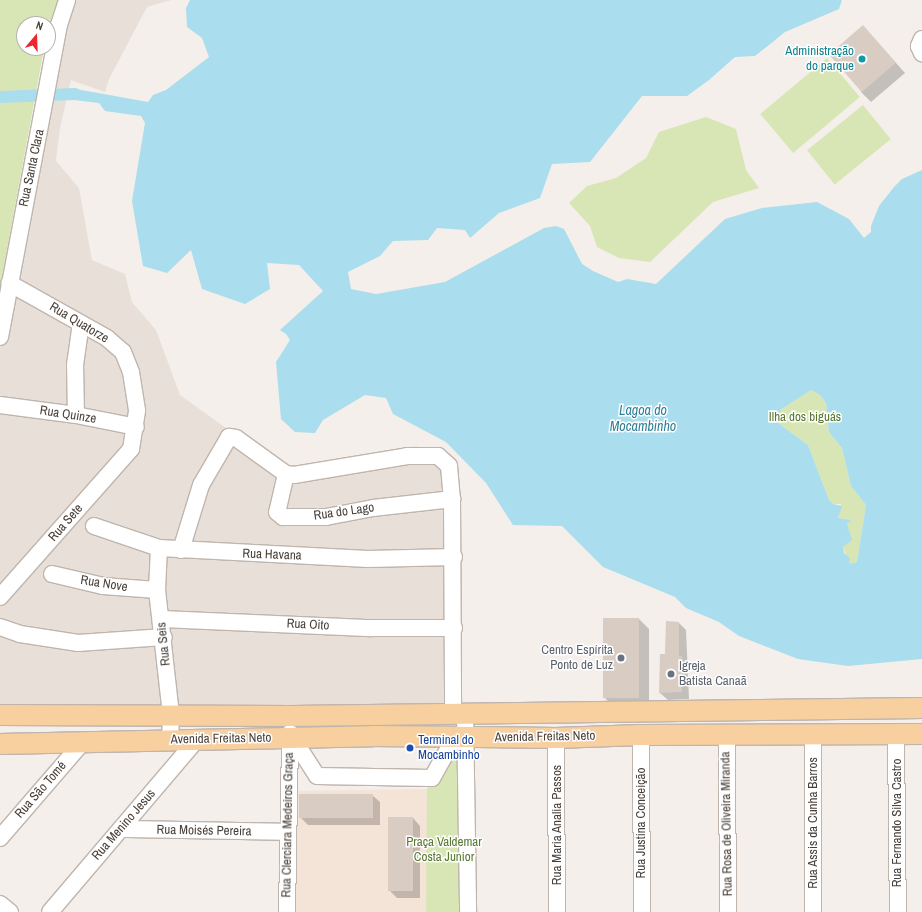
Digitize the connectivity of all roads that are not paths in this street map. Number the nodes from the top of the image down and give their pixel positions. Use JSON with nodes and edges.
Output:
{"nodes":[{"id":1,"x":67,"y":0,"type":"edge"},
{"id":2,"x":9,"y":284,"type":"junction"},
{"id":3,"x":81,"y":323,"type":"junction"},
{"id":4,"x":0,"y":337,"type":"edge"},
{"id":5,"x":0,"y":405,"type":"edge"},
{"id":6,"x":76,"y":415,"type":"junction"},
{"id":7,"x":136,"y":427,"type":"junction"},
{"id":8,"x":131,"y":449,"type":"joint"},
{"id":9,"x":286,"y":474,"type":"junction"},
{"id":10,"x":452,"y":500,"type":"junction"},
{"id":11,"x":94,"y":526,"type":"dead end"},
{"id":12,"x":160,"y":548,"type":"junction"},
{"id":13,"x":181,"y":550,"type":"junction"},
{"id":14,"x":454,"y":557,"type":"junction"},
{"id":15,"x":52,"y":574,"type":"dead end"},
{"id":16,"x":157,"y":590,"type":"junction"},
{"id":17,"x":0,"y":597,"type":"edge"},
{"id":18,"x":162,"y":619,"type":"junction"},
{"id":19,"x":0,"y":627,"type":"edge"},
{"id":20,"x":454,"y":628,"type":"junction"},
{"id":21,"x":164,"y":637,"type":"junction"},
{"id":22,"x":922,"y":708,"type":"edge"},
{"id":23,"x":866,"y":709,"type":"junction"},
{"id":24,"x":696,"y":711,"type":"junction"},
{"id":25,"x":459,"y":713,"type":"junction"},
{"id":26,"x":172,"y":714,"type":"junction"},
{"id":27,"x":0,"y":716,"type":"edge"},
{"id":28,"x":292,"y":716,"type":"junction"},
{"id":29,"x":922,"y":734,"type":"edge"},
{"id":30,"x":641,"y":735,"type":"junction"},
{"id":31,"x":813,"y":735,"type":"junction"},
{"id":32,"x":868,"y":735,"type":"junction"},
{"id":33,"x":896,"y":735,"type":"junction"},
{"id":34,"x":697,"y":736,"type":"junction"},
{"id":35,"x":727,"y":736,"type":"junction"},
{"id":36,"x":290,"y":737,"type":"junction"},
{"id":37,"x":198,"y":738,"type":"junction"},
{"id":38,"x":461,"y":738,"type":"junction"},
{"id":39,"x":556,"y":738,"type":"junction"},
{"id":40,"x":170,"y":740,"type":"junction"},
{"id":41,"x":82,"y":743,"type":"junction"},
{"id":42,"x":0,"y":744,"type":"edge"},
{"id":43,"x":120,"y":829,"type":"junction"},
{"id":44,"x":288,"y":832,"type":"junction"},
{"id":45,"x":0,"y":838,"type":"edge"},
{"id":46,"x":0,"y":904,"type":"edge"},
{"id":47,"x":10,"y":912,"type":"edge"},
{"id":48,"x":50,"y":912,"type":"edge"},
{"id":49,"x":287,"y":912,"type":"edge"},
{"id":50,"x":468,"y":912,"type":"edge"},
{"id":51,"x":557,"y":912,"type":"edge"},
{"id":52,"x":642,"y":912,"type":"edge"},
{"id":53,"x":728,"y":912,"type":"edge"},
{"id":54,"x":814,"y":912,"type":"edge"},
{"id":55,"x":898,"y":912,"type":"edge"}],
"edges":[{"from":1,"to":2,"type":"street","name":"Rua Santa Clara"},
{"from":2,"to":3,"type":"street","name":"Rua Quatorze"},
{"from":2,"to":4,"type":"street","name":"Rua Santa Clara"},
{"from":3,"to":6,"type":"street"},
{"from":3,"to":7,"type":"street","name":"Rua Quatorze"},
{"from":5,"to":6,"type":"street","name":"Rua Quinze"},
{"from":6,"to":7,"type":"street","name":"Rua Quinze"},
{"from":7,"to":8,"type":"street","name":"Rua Quatorze"},
{"from":8,"to":17,"type":"street","name":"Rua Sete"},
{"from":9,"to":10,"type":"street"},
{"from":9,"to":10,"type":"street","name":"Rua do Lago"},
{"from":9,"to":13,"type":"street"},
{"from":10,"to":14,"type":"street"},
{"from":11,"to":12,"type":"street","name":"Rua Havana"},
{"from":12,"to":13,"type":"street","name":"Rua Havana"},
{"from":12,"to":16,"type":"street","name":"Rua Seis"},
{"from":13,"to":14,"type":"street","name":"Rua Havana"},
{"from":14,"to":20,"type":"street"},
{"from":15,"to":16,"type":"street","name":"Rua Nove"},
{"from":16,"to":18,"type":"street","name":"Rua Seis"},
{"from":18,"to":20,"type":"street","name":"Rua Oito"},
{"from":18,"to":21,"type":"street","name":"Rua Seis"},
{"from":19,"to":21,"type":"street"},
{"from":20,"to":25,"type":"street"},
{"from":21,"to":26,"type":"street","name":"Rua Seis"},
{"from":22,"to":23,"type":"main road","name":"Avenida Freitas Neto"},
{"from":23,"to":24,"type":"main road","name":"Avenida Freitas Neto"},
{"from":23,"to":32,"type":"main road"},
{"from":24,"to":25,"type":"main road","name":"Avenida Freitas Neto"},
{"from":24,"to":34,"type":"main road"},
{"from":25,"to":28,"type":"main road","name":"Avenida Freitas Neto"},
{"from":25,"to":38,"type":"street"},
{"from":26,"to":27,"type":"main road","name":"Avenida Freitas Neto"},
{"from":26,"to":28,"type":"main road","name":"Avenida Freitas Neto"},
{"from":26,"to":40,"type":"street","name":"Rua Seis"},
{"from":28,"to":36,"type":"street","name":"Rua Clerciara Medeiros Graça"},
{"from":29,"to":33,"type":"main road","name":"Avenida Freitas Neto"},
{"from":30,"to":34,"type":"main road","name":"Avenida Freitas Neto"},
{"from":30,"to":39,"type":"main road","name":"Avenida Freitas Neto"},
{"from":30,"to":52,"type":"street","name":"Rua Justina Conceição"},
{"from":31,"to":32,"type":"main road","name":"Avenida Freitas Neto"},
{"from":31,"to":35,"type":"main road","name":"Avenida Freitas Neto"},
{"from":31,"to":54,"type":"street","name":"Rua Assis da Cunha Barros"},
{"from":32,"to":33,"type":"main road","name":"Avenida Freitas Neto"},
{"from":33,"to":55,"type":"street","name":"Rua Fernando Silva Castro"},
{"from":34,"to":35,"type":"main road","name":"Avenida Freitas Neto"},
{"from":35,"to":53,"type":"street","name":"Rua Rosa de Oliveira Miranda"},
{"from":36,"to":37,"type":"main road","name":"Avenida Freitas Neto"},
{"from":36,"to":38,"type":"main road","name":"Avenida Freitas Neto"},
{"from":36,"to":38,"type":"street"},
{"from":36,"to":44,"type":"street","name":"Rua Clerciara Medeiros Graça"},
{"from":37,"to":40,"type":"main road","name":"Avenida Freitas Neto"},
{"from":37,"to":43,"type":"street","name":"Rua Menino Jesus"},
{"from":38,"to":39,"type":"main road","name":"Avenida Freitas Neto"},
{"from":38,"to":50,"type":"street"},
{"from":39,"to":51,"type":"street","name":"Rua Maria Analia Passos"},
{"from":40,"to":41,"type":"main road","name":"Avenida Freitas Neto"},
{"from":41,"to":42,"type":"main road","name":"Avenida Freitas Neto"},
{"from":41,"to":45,"type":"street","name":"Rua São Tomé"},
{"from":43,"to":44,"type":"street","name":"Rua Moisés Pereira"},
{"from":43,"to":48,"type":"street","name":"Rua Menino Jesus"},
{"from":44,"to":49,"type":"street","name":"Rua Clerciara Medeiros Graça"},
{"from":46,"to":47,"type":"street"}]}
